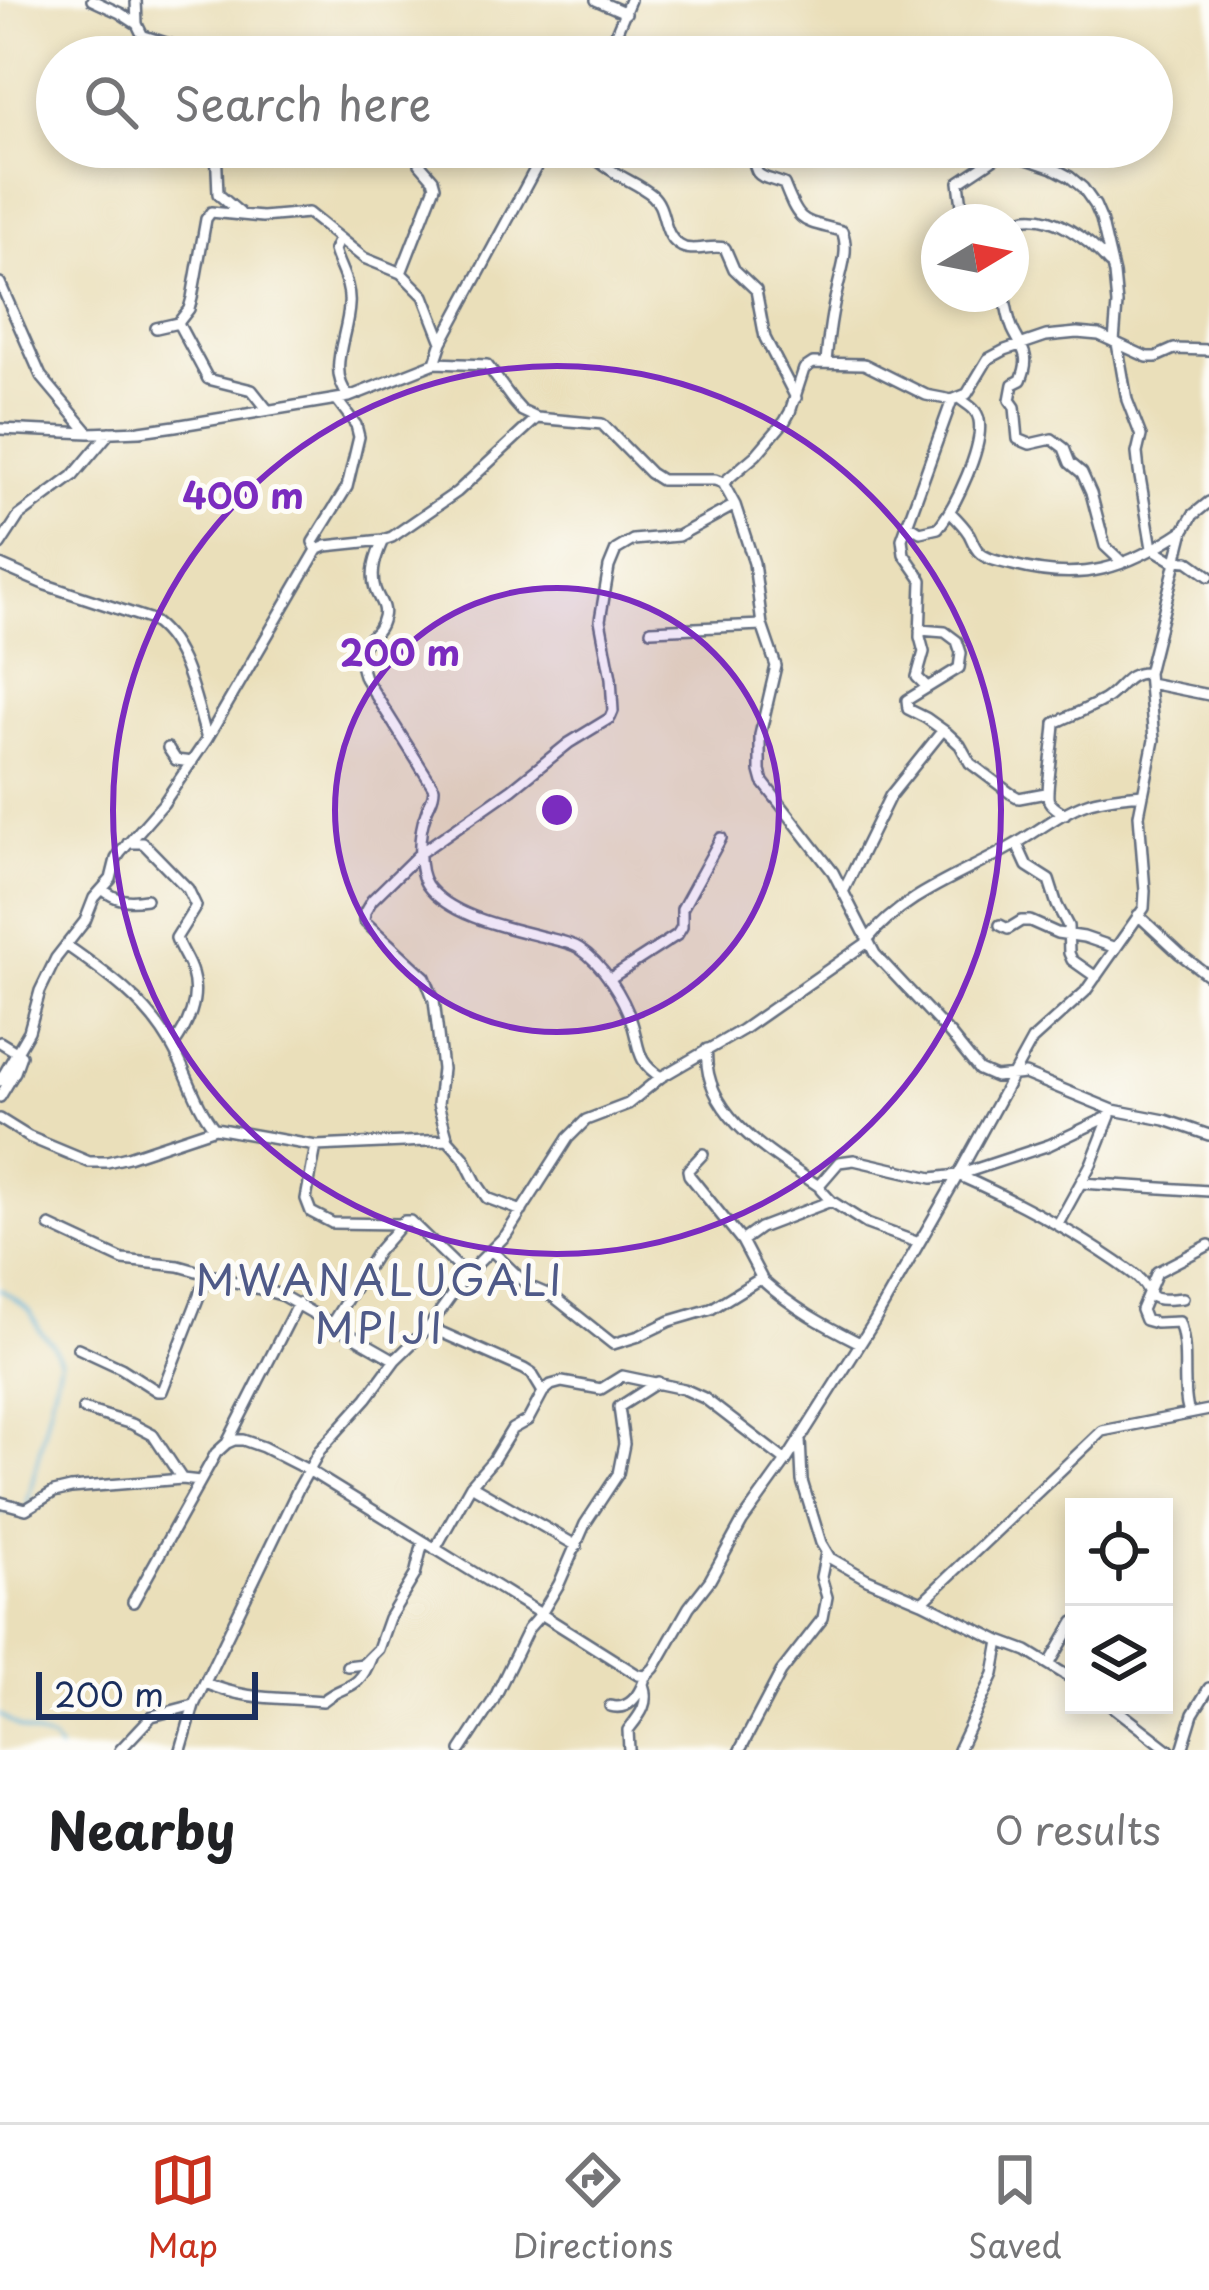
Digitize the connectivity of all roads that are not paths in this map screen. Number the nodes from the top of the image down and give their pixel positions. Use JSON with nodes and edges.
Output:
{"nodes":[{"id":1,"x":92,"y":0,"type":"edge"},
{"id":2,"x":136,"y":0,"type":"edge"},
{"id":3,"x":596,"y":0,"type":"edge"},
{"id":4,"x":630,"y":0,"type":"edge"},
{"id":5,"x":626,"y":13,"type":"junction"},
{"id":6,"x":136,"y":24,"type":"junction"},
{"id":7,"x":144,"y":36,"type":"edge"},
{"id":8,"x":616,"y":36,"type":"edge"},
{"id":9,"x":218,"y":168,"type":"edge"},
{"id":10,"x":423,"y":168,"type":"edge"},
{"id":11,"x":536,"y":168,"type":"edge"},
{"id":12,"x":606,"y":168,"type":"edge"},
{"id":13,"x":755,"y":168,"type":"edge"},
{"id":14,"x":980,"y":168,"type":"edge"},
{"id":15,"x":1053,"y":168,"type":"edge"},
{"id":16,"x":961,"y":204,"type":"edge"},
{"id":17,"x":244,"y":216,"type":"junction"},
{"id":18,"x":1029,"y":218,"type":"edge"},
{"id":19,"x":339,"y":239,"type":"junction"},
{"id":20,"x":401,"y":273,"type":"junction"},
{"id":21,"x":1114,"y":274,"type":"junction"},
{"id":22,"x":0,"y":283,"type":"edge"},
{"id":23,"x":1009,"y":312,"type":"edge"},
{"id":24,"x":178,"y":323,"type":"junction"},
{"id":25,"x":157,"y":328,"type":"dead end"},
{"id":26,"x":442,"y":341,"type":"junction"},
{"id":27,"x":1023,"y":343,"type":"junction"},
{"id":28,"x":1115,"y":343,"type":"junction"},
{"id":29,"x":1209,"y":350,"type":"edge"},
{"id":30,"x":826,"y":362,"type":"junction"},
{"id":31,"x":435,"y":363,"type":"junction"},
{"id":32,"x":796,"y":398,"type":"junction"},
{"id":33,"x":343,"y":399,"type":"junction"},
{"id":34,"x":956,"y":399,"type":"junction"},
{"id":35,"x":267,"y":409,"type":"junction"},
{"id":36,"x":537,"y":418,"type":"junction"},
{"id":37,"x":0,"y":429,"type":"edge"},
{"id":38,"x":110,"y":432,"type":"junction"},
{"id":39,"x":89,"y":433,"type":"junction"},
{"id":40,"x":723,"y":483,"type":"junction"},
{"id":41,"x":1209,"y":502,"type":"edge"},
{"id":42,"x":735,"y":505,"type":"junction"},
{"id":43,"x":951,"y":513,"type":"junction"},
{"id":44,"x":907,"y":524,"type":"junction"},
{"id":45,"x":1184,"y":530,"type":"junction"},
{"id":46,"x":383,"y":540,"type":"junction"},
{"id":47,"x":0,"y":545,"type":"edge"},
{"id":48,"x":1152,"y":548,"type":"junction"},
{"id":49,"x":317,"y":550,"type":"junction"},
{"id":50,"x":1175,"y":561,"type":"junction"},
{"id":51,"x":1122,"y":562,"type":"junction"},
{"id":52,"x":0,"y":565,"type":"edge"},
{"id":53,"x":1209,"y":576,"type":"edge"},
{"id":54,"x":762,"y":625,"type":"junction"},
{"id":55,"x":651,"y":630,"type":"dead end"},
{"id":56,"x":920,"y":630,"type":"junction"},
{"id":57,"x":1149,"y":678,"type":"junction"},
{"id":58,"x":926,"y":687,"type":"junction"},
{"id":59,"x":1209,"y":695,"type":"edge"},
{"id":60,"x":943,"y":730,"type":"junction"},
{"id":61,"x":207,"y":739,"type":"junction"},
{"id":62,"x":168,"y":748,"type":"dead end"},
{"id":63,"x":192,"y":763,"type":"junction"},
{"id":64,"x":1046,"y":793,"type":"junction"},
{"id":65,"x":1142,"y":794,"type":"junction"},
{"id":66,"x":1065,"y":814,"type":"junction"},
{"id":67,"x":721,"y":838,"type":"dead end"},
{"id":68,"x":128,"y":843,"type":"junction"},
{"id":69,"x":1016,"y":844,"type":"junction"},
{"id":70,"x":420,"y":853,"type":"junction"},
{"id":71,"x":102,"y":889,"type":"junction"},
{"id":72,"x":844,"y":890,"type":"junction"},
{"id":73,"x":146,"y":899,"type":"dead end"},
{"id":74,"x":1138,"y":915,"type":"junction"},
{"id":75,"x":1000,"y":925,"type":"dead end"},
{"id":76,"x":1068,"y":936,"type":"junction"},
{"id":77,"x":868,"y":941,"type":"junction"},
{"id":78,"x":66,"y":945,"type":"junction"},
{"id":79,"x":1116,"y":948,"type":"junction"},
{"id":80,"x":1209,"y":976,"type":"edge"},
{"id":81,"x":1096,"y":977,"type":"junction"},
{"id":82,"x":609,"y":980,"type":"junction"},
{"id":83,"x":0,"y":1042,"type":"edge"},
{"id":84,"x":172,"y":1046,"type":"junction"},
{"id":85,"x":707,"y":1049,"type":"junction"},
{"id":86,"x":19,"y":1051,"type":"junction"},
{"id":87,"x":1010,"y":1076,"type":"junction"},
{"id":88,"x":661,"y":1077,"type":"junction"},
{"id":89,"x":0,"y":1081,"type":"edge"},
{"id":90,"x":0,"y":1096,"type":"edge"},
{"id":91,"x":1111,"y":1113,"type":"junction"},
{"id":92,"x":0,"y":1119,"type":"edge"},
{"id":93,"x":215,"y":1128,"type":"junction"},
{"id":94,"x":1209,"y":1135,"type":"edge"},
{"id":95,"x":448,"y":1141,"type":"junction"},
{"id":96,"x":316,"y":1146,"type":"junction"},
{"id":97,"x":703,"y":1154,"type":"dead end"},
{"id":98,"x":958,"y":1175,"type":"junction"},
{"id":99,"x":1082,"y":1183,"type":"junction"},
{"id":100,"x":820,"y":1187,"type":"junction"},
{"id":101,"x":1209,"y":1191,"type":"edge"},
{"id":102,"x":831,"y":1201,"type":"junction"},
{"id":103,"x":522,"y":1211,"type":"junction"},
{"id":104,"x":400,"y":1223,"type":"junction"},
{"id":105,"x":1058,"y":1224,"type":"junction"},
{"id":106,"x":50,"y":1226,"type":"dead end"},
{"id":107,"x":742,"y":1241,"type":"junction"},
{"id":108,"x":919,"y":1243,"type":"junction"},
{"id":109,"x":1209,"y":1245,"type":"edge"},
{"id":110,"x":492,"y":1251,"type":"junction"},
{"id":111,"x":208,"y":1273,"type":"junction"},
{"id":112,"x":466,"y":1275,"type":"junction"},
{"id":113,"x":763,"y":1281,"type":"junction"},
{"id":114,"x":1148,"y":1291,"type":"junction"},
{"id":115,"x":1183,"y":1298,"type":"dead end"},
{"id":116,"x":298,"y":1304,"type":"junction"},
{"id":117,"x":332,"y":1323,"type":"junction"},
{"id":118,"x":429,"y":1327,"type":"junction"},
{"id":119,"x":860,"y":1343,"type":"junction"},
{"id":120,"x":78,"y":1348,"type":"dead end"},
{"id":121,"x":394,"y":1360,"type":"junction"},
{"id":122,"x":658,"y":1382,"type":"junction"},
{"id":123,"x":543,"y":1392,"type":"junction"},
{"id":124,"x":83,"y":1409,"type":"dead end"},
{"id":125,"x":1209,"y":1410,"type":"edge"},
{"id":126,"x":1189,"y":1414,"type":"junction"},
{"id":127,"x":800,"y":1439,"type":"junction"},
{"id":128,"x":227,"y":1442,"type":"junction"},
{"id":129,"x":786,"y":1461,"type":"junction"},
{"id":130,"x":308,"y":1470,"type":"junction"},
{"id":131,"x":182,"y":1479,"type":"junction"},
{"id":132,"x":200,"y":1480,"type":"junction"},
{"id":133,"x":471,"y":1486,"type":"junction"},
{"id":134,"x":0,"y":1502,"type":"edge"},
{"id":135,"x":423,"y":1542,"type":"junction"},
{"id":136,"x":577,"y":1546,"type":"junction"},
{"id":137,"x":435,"y":1549,"type":"junction"},
{"id":138,"x":826,"y":1552,"type":"junction"},
{"id":139,"x":133,"y":1602,"type":"dead end"},
{"id":140,"x":922,"y":1602,"type":"junction"},
{"id":141,"x":542,"y":1614,"type":"junction"},
{"id":142,"x":1065,"y":1638,"type":"edge"},
{"id":143,"x":1000,"y":1641,"type":"junction"},
{"id":144,"x":371,"y":1658,"type":"junction"},
{"id":145,"x":1050,"y":1664,"type":"junction"},
{"id":146,"x":347,"y":1666,"type":"dead end"},
{"id":147,"x":1065,"y":1674,"type":"edge"},
{"id":148,"x":645,"y":1680,"type":"junction"},
{"id":149,"x":206,"y":1683,"type":"junction"},
{"id":150,"x":1209,"y":1688,"type":"edge"},
{"id":151,"x":194,"y":1705,"type":"junction"},
{"id":152,"x":610,"y":1706,"type":"dead end"},
{"id":153,"x":1122,"y":1714,"type":"edge"},
{"id":154,"x":119,"y":1750,"type":"edge"},
{"id":155,"x":181,"y":1750,"type":"edge"},
{"id":156,"x":461,"y":1750,"type":"edge"},
{"id":157,"x":629,"y":1750,"type":"edge"},
{"id":158,"x":740,"y":1750,"type":"edge"},
{"id":159,"x":958,"y":1750,"type":"edge"},
{"id":160,"x":1168,"y":1750,"type":"edge"},
{"id":161,"x":1182,"y":1750,"type":"edge"}],
"edges":[{"from":1,"to":6,"type":"street"},
{"from":2,"to":6,"type":"street"},
{"from":3,"to":5,"type":"street"},
{"from":4,"to":5,"type":"street"},
{"from":5,"to":8,"type":"street"},
{"from":6,"to":7,"type":"street"},
{"from":9,"to":17,"type":"street"},
{"from":10,"to":20,"type":"street"},
{"from":11,"to":26,"type":"street"},
{"from":12,"to":32,"type":"street"},
{"from":13,"to":30,"type":"street"},
{"from":14,"to":16,"type":"street"},
{"from":15,"to":21,"type":"street"},
{"from":17,"to":19,"type":"street"},
{"from":17,"to":24,"type":"street"},
{"from":18,"to":21,"type":"street"},
{"from":19,"to":20,"type":"street"},
{"from":19,"to":33,"type":"street"},
{"from":20,"to":26,"type":"street"},
{"from":21,"to":28,"type":"street"},
{"from":22,"to":39,"type":"street"},
{"from":23,"to":27,"type":"street"},
{"from":24,"to":25,"type":"street"},
{"from":24,"to":35,"type":"street"},
{"from":26,"to":31,"type":"street"},
{"from":27,"to":28,"type":"street"},
{"from":27,"to":34,"type":"street"},
{"from":27,"to":51,"type":"street"},
{"from":28,"to":29,"type":"street"},
{"from":28,"to":48,"type":"street"},
{"from":30,"to":32,"type":"street"},
{"from":30,"to":34,"type":"street"},
{"from":31,"to":33,"type":"street"},
{"from":31,"to":36,"type":"street"},
{"from":32,"to":40,"type":"street"},
{"from":33,"to":35,"type":"street"},
{"from":33,"to":49,"type":"street"},
{"from":34,"to":43,"type":"street"},
{"from":34,"to":44,"type":"street"},
{"from":35,"to":38,"type":"street"},
{"from":36,"to":40,"type":"street"},
{"from":36,"to":46,"type":"street"},
{"from":37,"to":39,"type":"street"},
{"from":38,"to":39,"type":"street"},
{"from":38,"to":47,"type":"street"},
{"from":40,"to":42,"type":"street"},
{"from":41,"to":45,"type":"street"},
{"from":42,"to":54,"type":"street"},
{"from":42,"to":70,"type":"street"},
{"from":43,"to":44,"type":"street"},
{"from":43,"to":51,"type":"street"},
{"from":44,"to":56,"type":"street"},
{"from":45,"to":48,"type":"street"},
{"from":45,"to":50,"type":"street"},
{"from":46,"to":49,"type":"street"},
{"from":46,"to":70,"type":"street"},
{"from":48,"to":50,"type":"street"},
{"from":48,"to":51,"type":"street"},
{"from":49,"to":61,"type":"street"},
{"from":50,"to":53,"type":"street"},
{"from":50,"to":57,"type":"street"},
{"from":52,"to":61,"type":"street"},
{"from":54,"to":55,"type":"street"},
{"from":54,"to":72,"type":"street"},
{"from":56,"to":58,"type":"street"},
{"from":56,"to":58,"type":"street"},
{"from":57,"to":59,"type":"street"},
{"from":57,"to":64,"type":"street"},
{"from":57,"to":65,"type":"street"},
{"from":58,"to":60,"type":"street"},
{"from":60,"to":64,"type":"street"},
{"from":60,"to":72,"type":"street"},
{"from":61,"to":63,"type":"street"},
{"from":62,"to":63,"type":"street"},
{"from":63,"to":68,"type":"street"},
{"from":64,"to":66,"type":"street"},
{"from":65,"to":66,"type":"street"},
{"from":65,"to":74,"type":"street"},
{"from":66,"to":69,"type":"street"},
{"from":67,"to":82,"type":"street"},
{"from":68,"to":71,"type":"street"},
{"from":68,"to":84,"type":"street"},
{"from":69,"to":76,"type":"street"},
{"from":69,"to":77,"type":"street"},
{"from":70,"to":82,"type":"street"},
{"from":70,"to":95,"type":"street"},
{"from":71,"to":73,"type":"street"},
{"from":71,"to":78,"type":"street"},
{"from":72,"to":77,"type":"street"},
{"from":74,"to":79,"type":"street"},
{"from":74,"to":80,"type":"street"},
{"from":75,"to":76,"type":"street"},
{"from":76,"to":79,"type":"street"},
{"from":76,"to":81,"type":"street"},
{"from":77,"to":85,"type":"street"},
{"from":77,"to":87,"type":"street"},
{"from":78,"to":84,"type":"street"},
{"from":78,"to":86,"type":"street"},
{"from":79,"to":81,"type":"street"},
{"from":81,"to":87,"type":"street"},
{"from":82,"to":88,"type":"street"},
{"from":83,"to":86,"type":"street"},
{"from":84,"to":93,"type":"street"},
{"from":85,"to":88,"type":"street"},
{"from":85,"to":100,"type":"street"},
{"from":86,"to":89,"type":"street"},
{"from":86,"to":90,"type":"street"},
{"from":87,"to":91,"type":"street"},
{"from":87,"to":98,"type":"street"},
{"from":88,"to":103,"type":"street"},
{"from":91,"to":94,"type":"street"},
{"from":91,"to":98,"type":"street"},
{"from":91,"to":99,"type":"street"},
{"from":92,"to":93,"type":"street"},
{"from":93,"to":96,"type":"street"},
{"from":95,"to":96,"type":"street"},
{"from":95,"to":103,"type":"street"},
{"from":96,"to":104,"type":"street"},
{"from":97,"to":107,"type":"street"},
{"from":98,"to":100,"type":"street"},
{"from":98,"to":105,"type":"street"},
{"from":98,"to":108,"type":"street"},
{"from":99,"to":101,"type":"street"},
{"from":99,"to":105,"type":"street"},
{"from":100,"to":102,"type":"street"},
{"from":102,"to":107,"type":"street"},
{"from":102,"to":108,"type":"street"},
{"from":103,"to":110,"type":"street"},
{"from":104,"to":112,"type":"street"},
{"from":104,"to":117,"type":"street"},
{"from":105,"to":114,"type":"street"},
{"from":106,"to":111,"type":"street"},
{"from":107,"to":113,"type":"street"},
{"from":108,"to":119,"type":"street"},
{"from":109,"to":114,"type":"street"},
{"from":110,"to":112,"type":"street"},
{"from":110,"to":113,"type":"street"},
{"from":111,"to":116,"type":"street"},
{"from":111,"to":120,"type":"street"},
{"from":112,"to":118,"type":"street"},
{"from":113,"to":119,"type":"street"},
{"from":114,"to":115,"type":"street"},
{"from":114,"to":126,"type":"street"},
{"from":116,"to":117,"type":"street"},
{"from":116,"to":128,"type":"street"},
{"from":117,"to":121,"type":"street"},
{"from":118,"to":121,"type":"street"},
{"from":118,"to":123,"type":"street"},
{"from":119,"to":127,"type":"street"},
{"from":121,"to":130,"type":"street"},
{"from":122,"to":123,"type":"street"},
{"from":122,"to":129,"type":"street"},
{"from":122,"to":136,"type":"street"},
{"from":123,"to":133,"type":"street"},
{"from":124,"to":131,"type":"street"},
{"from":125,"to":126,"type":"street"},
{"from":126,"to":140,"type":"street"},
{"from":127,"to":129,"type":"street"},
{"from":127,"to":138,"type":"street"},
{"from":128,"to":130,"type":"street"},
{"from":128,"to":132,"type":"street"},
{"from":129,"to":148,"type":"street"},
{"from":130,"to":135,"type":"street"},
{"from":130,"to":149,"type":"street"},
{"from":131,"to":132,"type":"street"},
{"from":131,"to":134,"type":"street"},
{"from":132,"to":139,"type":"street"},
{"from":133,"to":136,"type":"street"},
{"from":133,"to":137,"type":"street"},
{"from":135,"to":137,"type":"street"},
{"from":135,"to":144,"type":"street"},
{"from":136,"to":141,"type":"street"},
{"from":137,"to":141,"type":"street"},
{"from":138,"to":140,"type":"street"},
{"from":138,"to":158,"type":"street"},
{"from":140,"to":143,"type":"street"},
{"from":141,"to":148,"type":"street"},
{"from":141,"to":156,"type":"street"},
{"from":142,"to":145,"type":"street"},
{"from":143,"to":145,"type":"street"},
{"from":143,"to":159,"type":"street"},
{"from":144,"to":146,"type":"street"},
{"from":144,"to":149,"type":"street"},
{"from":145,"to":147,"type":"street"},
{"from":148,"to":152,"type":"street"},
{"from":148,"to":157,"type":"street"},
{"from":149,"to":151,"type":"street"},
{"from":150,"to":161,"type":"street"},
{"from":151,"to":154,"type":"street"},
{"from":151,"to":155,"type":"street"},
{"from":153,"to":160,"type":"street"}]}
